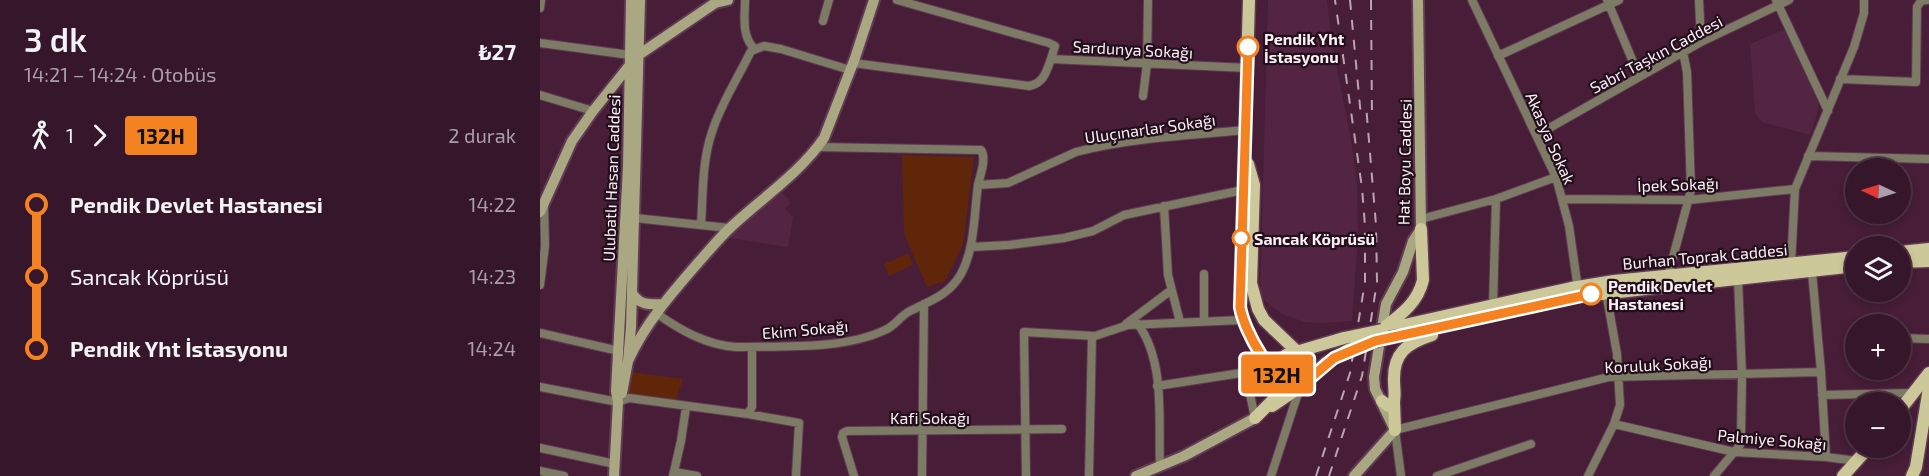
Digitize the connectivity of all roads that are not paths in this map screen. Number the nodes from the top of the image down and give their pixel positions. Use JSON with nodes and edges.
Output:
{"nodes":[{"id":1,"x":541,"y":0,"type":"edge"},
{"id":2,"x":630,"y":0,"type":"edge"},
{"id":3,"x":640,"y":0,"type":"edge"},
{"id":4,"x":728,"y":0,"type":"edge"},
{"id":5,"x":745,"y":0,"type":"edge"},
{"id":6,"x":829,"y":0,"type":"edge"},
{"id":7,"x":874,"y":0,"type":"edge"},
{"id":8,"x":897,"y":0,"type":"edge"},
{"id":9,"x":1148,"y":0,"type":"edge"},
{"id":10,"x":1249,"y":0,"type":"edge"},
{"id":11,"x":1472,"y":0,"type":"edge"},
{"id":12,"x":1619,"y":0,"type":"edge"},
{"id":13,"x":1699,"y":0,"type":"edge"},
{"id":14,"x":1789,"y":0,"type":"edge"},
{"id":15,"x":1864,"y":0,"type":"edge"},
{"id":16,"x":1927,"y":0,"type":"edge"},
{"id":17,"x":1421,"y":1,"type":"edge"},
{"id":18,"x":1608,"y":2,"type":"edge"},
{"id":19,"x":1777,"y":3,"type":"edge"},
{"id":20,"x":540,"y":8,"type":"edge"},
{"id":21,"x":823,"y":21,"type":"dead end"},
{"id":22,"x":1701,"y":42,"type":"junction"},
{"id":23,"x":540,"y":43,"type":"edge"},
{"id":24,"x":754,"y":49,"type":"junction"},
{"id":25,"x":1683,"y":52,"type":"junction"},
{"id":26,"x":633,"y":55,"type":"junction"},
{"id":27,"x":1498,"y":56,"type":"junction"},
{"id":28,"x":1051,"y":59,"type":"junction"},
{"id":29,"x":1147,"y":64,"type":"junction"},
{"id":30,"x":629,"y":66,"type":"junction"},
{"id":31,"x":851,"y":67,"type":"junction"},
{"id":32,"x":1248,"y":68,"type":"junction"},
{"id":33,"x":1639,"y":76,"type":"junction"},
{"id":34,"x":1840,"y":79,"type":"junction"},
{"id":35,"x":540,"y":95,"type":"edge"},
{"id":36,"x":1143,"y":96,"type":"dead end"},
{"id":37,"x":593,"y":111,"type":"junction"},
{"id":38,"x":1828,"y":111,"type":"junction"},
{"id":39,"x":1246,"y":130,"type":"junction"},
{"id":40,"x":1537,"y":135,"type":"junction"},
{"id":41,"x":817,"y":147,"type":"junction"},
{"id":42,"x":1808,"y":156,"type":"junction"},
{"id":43,"x":1929,"y":159,"type":"edge"},
{"id":44,"x":1556,"y":177,"type":"junction"},
{"id":45,"x":978,"y":185,"type":"junction"},
{"id":46,"x":1249,"y":187,"type":"junction"},
{"id":47,"x":1795,"y":189,"type":"junction"},
{"id":48,"x":1496,"y":199,"type":"junction"},
{"id":49,"x":1563,"y":199,"type":"junction"},
{"id":50,"x":1689,"y":200,"type":"junction"},
{"id":51,"x":1164,"y":206,"type":"junction"},
{"id":52,"x":542,"y":208,"type":"edge"},
{"id":53,"x":635,"y":218,"type":"junction"},
{"id":54,"x":1421,"y":224,"type":"junction"},
{"id":55,"x":701,"y":225,"type":"junction"},
{"id":56,"x":729,"y":228,"type":"junction"},
{"id":57,"x":971,"y":247,"type":"junction"},
{"id":58,"x":1929,"y":249,"type":"edge"},
{"id":59,"x":1911,"y":251,"type":"edge"},
{"id":60,"x":1845,"y":258,"type":"edge"},
{"id":61,"x":1929,"y":261,"type":"edge"},
{"id":62,"x":1911,"y":262,"type":"edge"},
{"id":63,"x":1791,"y":264,"type":"junction"},
{"id":64,"x":1845,"y":268,"type":"edge"},
{"id":65,"x":1812,"y":272,"type":"junction"},
{"id":66,"x":1204,"y":274,"type":"dead end"},
{"id":67,"x":1668,"y":276,"type":"junction"},
{"id":68,"x":1738,"y":279,"type":"junction"},
{"id":69,"x":540,"y":285,"type":"edge"},
{"id":70,"x":1170,"y":291,"type":"junction"},
{"id":71,"x":1579,"y":291,"type":"junction"},
{"id":72,"x":1606,"y":292,"type":"junction"},
{"id":73,"x":632,"y":293,"type":"junction"},
{"id":74,"x":924,"y":304,"type":"junction"},
{"id":75,"x":659,"y":308,"type":"junction"},
{"id":76,"x":1492,"y":310,"type":"junction"},
{"id":77,"x":1204,"y":320,"type":"junction"},
{"id":78,"x":1242,"y":320,"type":"junction"},
{"id":79,"x":1180,"y":322,"type":"junction"},
{"id":80,"x":1138,"y":324,"type":"junction"},
{"id":81,"x":1401,"y":325,"type":"junction"},
{"id":82,"x":1125,"y":326,"type":"junction"},
{"id":83,"x":1273,"y":329,"type":"junction"},
{"id":84,"x":540,"y":333,"type":"edge"},
{"id":85,"x":1092,"y":336,"type":"junction"},
{"id":86,"x":1911,"y":338,"type":"edge"},
{"id":87,"x":1929,"y":339,"type":"edge"},
{"id":88,"x":630,"y":340,"type":"junction"},
{"id":89,"x":1254,"y":343,"type":"junction"},
{"id":90,"x":752,"y":347,"type":"junction"},
{"id":91,"x":1298,"y":353,"type":"junction"},
{"id":92,"x":622,"y":356,"type":"junction"},
{"id":93,"x":1268,"y":363,"type":"junction"},
{"id":94,"x":1821,"y":372,"type":"junction"},
{"id":95,"x":1929,"y":373,"type":"edge"},
{"id":96,"x":1742,"y":375,"type":"junction"},
{"id":97,"x":1244,"y":377,"type":"junction"},
{"id":98,"x":1311,"y":377,"type":"junction"},
{"id":99,"x":1618,"y":377,"type":"junction"},
{"id":100,"x":1280,"y":379,"type":"junction"},
{"id":101,"x":1157,"y":386,"type":"junction"},
{"id":102,"x":540,"y":387,"type":"edge"},
{"id":103,"x":1300,"y":387,"type":"junction"},
{"id":104,"x":1929,"y":388,"type":"edge"},
{"id":105,"x":1915,"y":393,"type":"junction"},
{"id":106,"x":1822,"y":395,"type":"junction"},
{"id":107,"x":1911,"y":398,"type":"edge"},
{"id":108,"x":1388,"y":401,"type":"junction"},
{"id":109,"x":618,"y":402,"type":"junction"},
{"id":110,"x":686,"y":406,"type":"junction"},
{"id":111,"x":1911,"y":406,"type":"edge"},
{"id":112,"x":748,"y":414,"type":"junction"},
{"id":113,"x":1255,"y":418,"type":"junction"},
{"id":114,"x":1924,"y":420,"type":"junction"},
{"id":115,"x":1614,"y":424,"type":"junction"},
{"id":116,"x":1062,"y":429,"type":"dead end"},
{"id":117,"x":1025,"y":430,"type":"junction"},
{"id":118,"x":1395,"y":430,"type":"junction"},
{"id":119,"x":923,"y":431,"type":"junction"},
{"id":120,"x":1531,"y":444,"type":"dead end"},
{"id":121,"x":540,"y":448,"type":"edge"},
{"id":122,"x":1734,"y":452,"type":"junction"},
{"id":123,"x":1826,"y":457,"type":"junction"},
{"id":124,"x":1860,"y":458,"type":"edge"},
{"id":125,"x":1857,"y":461,"type":"junction"},
{"id":126,"x":615,"y":464,"type":"junction"},
{"id":127,"x":1160,"y":466,"type":"junction"},
{"id":128,"x":540,"y":471,"type":"edge"},
{"id":129,"x":1914,"y":473,"type":"edge"},
{"id":130,"x":673,"y":474,"type":"edge"},
{"id":131,"x":564,"y":476,"type":"edge"},
{"id":132,"x":614,"y":476,"type":"edge"},
{"id":133,"x":698,"y":476,"type":"edge"},
{"id":134,"x":796,"y":476,"type":"edge"},
{"id":135,"x":854,"y":476,"type":"edge"},
{"id":136,"x":922,"y":476,"type":"edge"},
{"id":137,"x":1026,"y":476,"type":"edge"},
{"id":138,"x":1089,"y":476,"type":"edge"},
{"id":139,"x":1136,"y":476,"type":"edge"},
{"id":140,"x":1271,"y":476,"type":"edge"},
{"id":141,"x":1354,"y":476,"type":"edge"},
{"id":142,"x":1401,"y":476,"type":"edge"},
{"id":143,"x":1437,"y":476,"type":"edge"},
{"id":144,"x":1588,"y":476,"type":"edge"},
{"id":145,"x":1714,"y":476,"type":"edge"},
{"id":146,"x":1843,"y":476,"type":"edge"}],
"edges":[{"from":1,"to":20,"type":"street"},
{"from":2,"to":26,"type":"street","name":"Ulubatlı Hasan Caddesi"},
{"from":3,"to":26,"type":"street","name":"Ulubatlı Hasan Caddesi"},
{"from":4,"to":26,"type":"street"},
{"from":5,"to":24,"type":"street"},
{"from":6,"to":21,"type":"street"},
{"from":7,"to":31,"type":"street"},
{"from":8,"to":28,"type":"street","name":"Sardunya Sokağı"},
{"from":9,"to":29,"type":"street"},
{"from":10,"to":32,"type":"main road"},
{"from":11,"to":27,"type":"street","name":"Akasya Sokak"},
{"from":12,"to":18,"type":"street"},
{"from":13,"to":22,"type":"street"},
{"from":14,"to":19,"type":"street","name":"Sabri Taşkın Caddesi"},
{"from":15,"to":34,"type":"street"},
{"from":16,"to":34,"type":"street"},
{"from":17,"to":54,"type":"street","name":"Hat Boyu Caddesi"},
{"from":18,"to":27,"type":"street"},
{"from":18,"to":33,"type":"street"},
{"from":19,"to":22,"type":"street","name":"Sabri Taşkın Caddesi"},
{"from":19,"to":38,"type":"street"},
{"from":22,"to":25,"type":"street","name":"Sabri Taşkın Caddesi"},
{"from":23,"to":26,"type":"street"},
{"from":24,"to":31,"type":"street"},
{"from":24,"to":55,"type":"street"},
{"from":25,"to":33,"type":"street","name":"Sabri Taşkın Caddesi"},
{"from":25,"to":50,"type":"street"},
{"from":26,"to":30,"type":"street"},
{"from":26,"to":53,"type":"street","name":"Ulubatlı Hasan Caddesi"},
{"from":27,"to":40,"type":"street","name":"Akasya Sokak"},
{"from":28,"to":29,"type":"street","name":"Sardunya Sokağı"},
{"from":28,"to":31,"type":"street"},
{"from":29,"to":32,"type":"street","name":"Sardunya Sokağı"},
{"from":29,"to":36,"type":"street"},
{"from":30,"to":37,"type":"street"},
{"from":30,"to":92,"type":"street","name":"Ulubatlı Hasan Caddesi"},
{"from":31,"to":41,"type":"street"},
{"from":32,"to":39,"type":"main road"},
{"from":33,"to":40,"type":"street","name":"Sabri Taşkın Caddesi"},
{"from":34,"to":38,"type":"street"},
{"from":35,"to":37,"type":"street"},
{"from":37,"to":52,"type":"street"},
{"from":38,"to":42,"type":"street"},
{"from":39,"to":45,"type":"street","name":"Uluçınarlar Sokağı"},
{"from":39,"to":46,"type":"main road"},
{"from":40,"to":44,"type":"street","name":"Akasya Sokak"},
{"from":41,"to":45,"type":"street"},
{"from":41,"to":56,"type":"street"},
{"from":42,"to":43,"type":"street"},
{"from":42,"to":47,"type":"street"},
{"from":44,"to":48,"type":"street"},
{"from":44,"to":49,"type":"street","name":"Akasya Sokak"},
{"from":45,"to":57,"type":"street","name":"Ekim Sokağı"},
{"from":46,"to":51,"type":"street"},
{"from":46,"to":78,"type":"main road"},
{"from":46,"to":83,"type":"main road"},
{"from":47,"to":50,"type":"street","name":"İpek Sokağı"},
{"from":47,"to":63,"type":"street"},
{"from":48,"to":54,"type":"street"},
{"from":48,"to":76,"type":"street"},
{"from":49,"to":50,"type":"street","name":"İpek Sokağı"},
{"from":49,"to":71,"type":"street","name":"Akasya Sokak"},
{"from":50,"to":67,"type":"street"},
{"from":51,"to":57,"type":"street"},
{"from":51,"to":70,"type":"street"},
{"from":52,"to":69,"type":"street"},
{"from":53,"to":55,"type":"street"},
{"from":53,"to":73,"type":"street","name":"Ulubatlı Hasan Caddesi"},
{"from":54,"to":81,"type":"main road"},
{"from":54,"to":108,"type":"street","name":"Hat Boyu Caddesi"},
{"from":55,"to":56,"type":"street"},
{"from":56,"to":75,"type":"street"},
{"from":57,"to":74,"type":"street","name":"Ekim Sokağı"},
{"from":58,"to":59,"type":"main road"},
{"from":60,"to":63,"type":"main road","name":"Burhan Toprak Caddesi"},
{"from":61,"to":62,"type":"main road"},
{"from":63,"to":67,"type":"main road","name":"Burhan Toprak Caddesi"},
{"from":64,"to":65,"type":"main road","name":"Burhan Toprak Caddesi"},
{"from":65,"to":68,"type":"main road","name":"Burhan Toprak Caddesi"},
{"from":65,"to":94,"type":"street"},
{"from":66,"to":77,"type":"street"},
{"from":67,"to":71,"type":"main road","name":"Burhan Toprak Caddesi"},
{"from":68,"to":72,"type":"main road","name":"Burhan Toprak Caddesi"},
{"from":68,"to":96,"type":"street"},
{"from":70,"to":79,"type":"street"},
{"from":70,"to":82,"type":"street"},
{"from":71,"to":72,"type":"main road","name":"Burhan Toprak Caddesi"},
{"from":71,"to":76,"type":"main road","name":"Burhan Toprak Caddesi"},
{"from":72,"to":99,"type":"street"},
{"from":73,"to":75,"type":"street"},
{"from":73,"to":88,"type":"street","name":"Ulubatlı Hasan Caddesi"},
{"from":74,"to":90,"type":"street","name":"Ekim Sokağı"},
{"from":74,"to":119,"type":"street"},
{"from":75,"to":88,"type":"street"},
{"from":75,"to":90,"type":"street","name":"Ekim Sokağı"},
{"from":75,"to":92,"type":"street"},
{"from":76,"to":81,"type":"main road","name":"Burhan Toprak Caddesi"},
{"from":76,"to":108,"type":"main road"},
{"from":77,"to":78,"type":"street"},
{"from":77,"to":79,"type":"street"},
{"from":78,"to":89,"type":"main road"},
{"from":79,"to":80,"type":"street"},
{"from":80,"to":82,"type":"street"},
{"from":80,"to":101,"type":"street"},
{"from":81,"to":91,"type":"main road","bridge":true},
{"from":81,"to":98,"type":"main road","bridge":true},
{"from":82,"to":85,"type":"street"},
{"from":83,"to":89,"type":"main road"},
{"from":83,"to":91,"type":"main road"},
{"from":84,"to":92,"type":"street"},
{"from":85,"to":117,"type":"street"},
{"from":85,"to":138,"type":"street"},
{"from":86,"to":87,"type":"street"},
{"from":88,"to":92,"type":"street","name":"Ulubatlı Hasan Caddesi"},
{"from":89,"to":93,"type":"main road"},
{"from":90,"to":112,"type":"street"},
{"from":91,"to":98,"type":"main road"},
{"from":91,"to":100,"type":"main road"},
{"from":92,"to":109,"type":"street"},
{"from":93,"to":97,"type":"street"},
{"from":93,"to":100,"type":"main road"},
{"from":94,"to":96,"type":"street","name":"Koruluk Sokağı"},
{"from":94,"to":106,"type":"street"},
{"from":95,"to":105,"type":"main road"},
{"from":96,"to":99,"type":"street","name":"Koruluk Sokağı"},
{"from":96,"to":122,"type":"street"},
{"from":97,"to":101,"type":"street"},
{"from":97,"to":113,"type":"street"},
{"from":98,"to":103,"type":"main road"},
{"from":99,"to":115,"type":"street"},
{"from":99,"to":118,"type":"street","name":"Koruluk Sokağı"},
{"from":100,"to":103,"type":"main road"},
{"from":100,"to":113,"type":"main road"},
{"from":101,"to":127,"type":"street"},
{"from":102,"to":109,"type":"street"},
{"from":103,"to":113,"type":"main road"},
{"from":103,"to":140,"type":"street"},
{"from":104,"to":114,"type":"main road"},
{"from":105,"to":106,"type":"street"},
{"from":105,"to":107,"type":"main road"},
{"from":106,"to":123,"type":"street"},
{"from":108,"to":118,"type":"main road"},
{"from":109,"to":110,"type":"street"},
{"from":109,"to":126,"type":"street"},
{"from":110,"to":112,"type":"street"},
{"from":110,"to":130,"type":"street"},
{"from":111,"to":114,"type":"main road"},
{"from":112,"to":134,"type":"street"},
{"from":113,"to":127,"type":"street"},
{"from":114,"to":129,"type":"main road"},
{"from":115,"to":122,"type":"street","name":"Palmiye Sokağı"},
{"from":115,"to":144,"type":"street"},
{"from":116,"to":117,"type":"street","name":"Kafi Sokağı"},
{"from":117,"to":119,"type":"street","name":"Kafi Sokağı"},
{"from":117,"to":137,"type":"street"},
{"from":118,"to":141,"type":"street"},
{"from":118,"to":142,"type":"street"},
{"from":119,"to":135,"type":"street","name":"Kafi Sokağı"},
{"from":119,"to":136,"type":"street"},
{"from":120,"to":143,"type":"street"},
{"from":121,"to":126,"type":"street"},
{"from":122,"to":123,"type":"street","name":"Palmiye Sokağı"},
{"from":122,"to":145,"type":"street"},
{"from":123,"to":125,"type":"street","name":"Palmiye Sokağı"},
{"from":124,"to":125,"type":"main road"},
{"from":125,"to":146,"type":"main road"},
{"from":126,"to":132,"type":"street"},
{"from":127,"to":139,"type":"street"},
{"from":128,"to":131,"type":"street"},
{"from":130,"to":133,"type":"street"}]}
